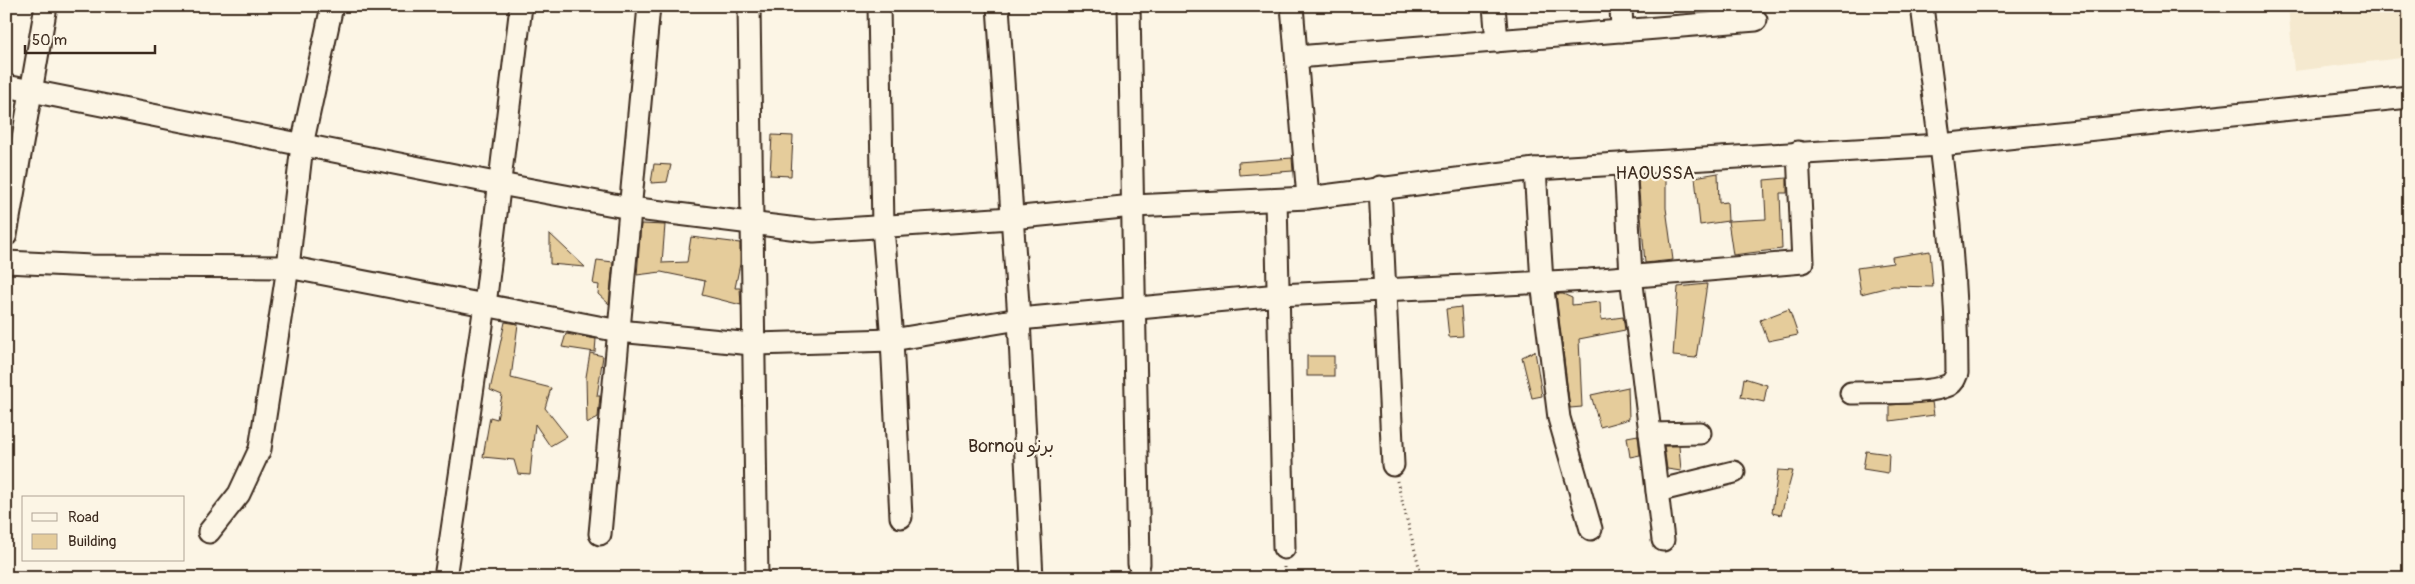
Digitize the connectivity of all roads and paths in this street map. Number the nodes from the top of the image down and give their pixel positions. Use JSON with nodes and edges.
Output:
{"nodes":[{"id":1,"x":46,"y":6,"type":"edge"},
{"id":2,"x":332,"y":6,"type":"edge"},
{"id":3,"x":521,"y":6,"type":"edge"},
{"id":4,"x":649,"y":6,"type":"edge"},
{"id":5,"x":749,"y":6,"type":"edge"},
{"id":6,"x":879,"y":6,"type":"edge"},
{"id":7,"x":998,"y":6,"type":"edge"},
{"id":8,"x":1129,"y":6,"type":"edge"},
{"id":9,"x":1292,"y":6,"type":"edge"},
{"id":10,"x":1494,"y":6,"type":"edge"},
{"id":11,"x":1621,"y":6,"type":"edge"},
{"id":12,"x":1922,"y":6,"type":"edge"},
{"id":13,"x":1756,"y":20,"type":"dead end"},
{"id":14,"x":1622,"y":31,"type":"junction"},
{"id":15,"x":1497,"y":41,"type":"junction"},
{"id":16,"x":1297,"y":58,"type":"junction"},
{"id":17,"x":6,"y":86,"type":"edge"},
{"id":18,"x":32,"y":91,"type":"junction"},
{"id":19,"x":2409,"y":97,"type":"edge"},
{"id":20,"x":302,"y":145,"type":"junction"},
{"id":21,"x":1940,"y":145,"type":"junction"},
{"id":22,"x":1798,"y":152,"type":"junction"},
{"id":23,"x":1625,"y":164,"type":"junction"},
{"id":24,"x":1535,"y":169,"type":"junction"},
{"id":25,"x":500,"y":184,"type":"junction"},
{"id":26,"x":1380,"y":188,"type":"junction"},
{"id":27,"x":1308,"y":198,"type":"junction"},
{"id":28,"x":1276,"y":200,"type":"junction"},
{"id":29,"x":1133,"y":206,"type":"junction"},
{"id":30,"x":630,"y":208,"type":"junction"},
{"id":31,"x":1011,"y":218,"type":"junction"},
{"id":32,"x":752,"y":223,"type":"junction"},
{"id":33,"x":884,"y":227,"type":"junction"},
{"id":34,"x":6,"y":235,"type":"edge"},
{"id":35,"x":6,"y":262,"type":"edge"},
{"id":36,"x":288,"y":268,"type":"junction"},
{"id":37,"x":1631,"y":276,"type":"junction"},
{"id":38,"x":1542,"y":282,"type":"junction"},
{"id":39,"x":1384,"y":290,"type":"junction"},
{"id":40,"x":1279,"y":295,"type":"junction"},
{"id":41,"x":484,"y":305,"type":"junction"},
{"id":42,"x":1135,"y":309,"type":"junction"},
{"id":43,"x":1019,"y":319,"type":"junction"},
{"id":44,"x":619,"y":331,"type":"junction"},
{"id":45,"x":892,"y":340,"type":"junction"},
{"id":46,"x":752,"y":344,"type":"junction"},
{"id":47,"x":1851,"y":394,"type":"dead end"},
{"id":48,"x":1700,"y":433,"type":"dead end"},
{"id":49,"x":1650,"y":434,"type":"junction"},
{"id":50,"x":1393,"y":465,"type":"joint"},
{"id":51,"x":1734,"y":472,"type":"dead end"},
{"id":52,"x":1657,"y":491,"type":"junction"},
{"id":53,"x":901,"y":517,"type":"dead end"},
{"id":54,"x":1591,"y":529,"type":"dead end"},
{"id":55,"x":209,"y":532,"type":"dead end"},
{"id":56,"x":600,"y":534,"type":"dead end"},
{"id":57,"x":1663,"y":540,"type":"dead end"},
{"id":58,"x":1284,"y":548,"type":"dead end"},
{"id":59,"x":1139,"y":564,"type":"dead end"},
{"id":60,"x":445,"y":578,"type":"edge"},
{"id":61,"x":757,"y":578,"type":"edge"},
{"id":62,"x":1032,"y":578,"type":"edge"},
{"id":63,"x":1422,"y":578,"type":"edge"}],
"edges":[{"from":1,"to":18,"type":"street"},
{"from":2,"to":20,"type":"street"},
{"from":3,"to":25,"type":"street"},
{"from":4,"to":30,"type":"street"},
{"from":5,"to":32,"type":"street"},
{"from":6,"to":33,"type":"street"},
{"from":7,"to":31,"type":"street"},
{"from":8,"to":29,"type":"street"},
{"from":9,"to":16,"type":"street"},
{"from":10,"to":15,"type":"street"},
{"from":11,"to":14,"type":"street"},
{"from":12,"to":21,"type":"street"},
{"from":13,"to":14,"type":"street"},
{"from":14,"to":15,"type":"street"},
{"from":15,"to":16,"type":"street"},
{"from":16,"to":27,"type":"street"},
{"from":17,"to":18,"type":"street"},
{"from":18,"to":20,"type":"street"},
{"from":18,"to":34,"type":"street"},
{"from":19,"to":21,"type":"street"},
{"from":20,"to":25,"type":"street"},
{"from":20,"to":36,"type":"street"},
{"from":21,"to":22,"type":"street"},
{"from":21,"to":47,"type":"street"},
{"from":22,"to":23,"type":"street"},
{"from":22,"to":37,"type":"street"},
{"from":23,"to":24,"type":"street"},
{"from":23,"to":37,"type":"street"},
{"from":24,"to":26,"type":"street"},
{"from":24,"to":38,"type":"street"},
{"from":25,"to":30,"type":"street"},
{"from":25,"to":41,"type":"street"},
{"from":26,"to":27,"type":"street"},
{"from":26,"to":39,"type":"street"},
{"from":27,"to":28,"type":"street"},
{"from":28,"to":29,"type":"street"},
{"from":28,"to":40,"type":"street"},
{"from":29,"to":31,"type":"street"},
{"from":29,"to":42,"type":"street"},
{"from":30,"to":32,"type":"street"},
{"from":30,"to":44,"type":"street"},
{"from":31,"to":33,"type":"street"},
{"from":31,"to":43,"type":"street"},
{"from":32,"to":33,"type":"street"},
{"from":32,"to":46,"type":"street"},
{"from":33,"to":45,"type":"street"},
{"from":35,"to":36,"type":"street"},
{"from":36,"to":41,"type":"street"},
{"from":36,"to":55,"type":"street"},
{"from":37,"to":38,"type":"street"},
{"from":37,"to":49,"type":"street"},
{"from":38,"to":39,"type":"street"},
{"from":38,"to":54,"type":"street"},
{"from":39,"to":40,"type":"street"},
{"from":39,"to":50,"type":"street"},
{"from":40,"to":42,"type":"street"},
{"from":40,"to":58,"type":"street"},
{"from":41,"to":44,"type":"street"},
{"from":41,"to":60,"type":"street"},
{"from":42,"to":43,"type":"street"},
{"from":42,"to":59,"type":"street"},
{"from":43,"to":45,"type":"street"},
{"from":43,"to":62,"type":"street"},
{"from":44,"to":46,"type":"street"},
{"from":44,"to":56,"type":"street"},
{"from":45,"to":46,"type":"street"},
{"from":45,"to":53,"type":"street"},
{"from":46,"to":61,"type":"street"},
{"from":48,"to":49,"type":"street"},
{"from":49,"to":52,"type":"street"},
{"from":50,"to":63,"type":"path"},
{"from":51,"to":52,"type":"street"},
{"from":52,"to":57,"type":"street"}]}
